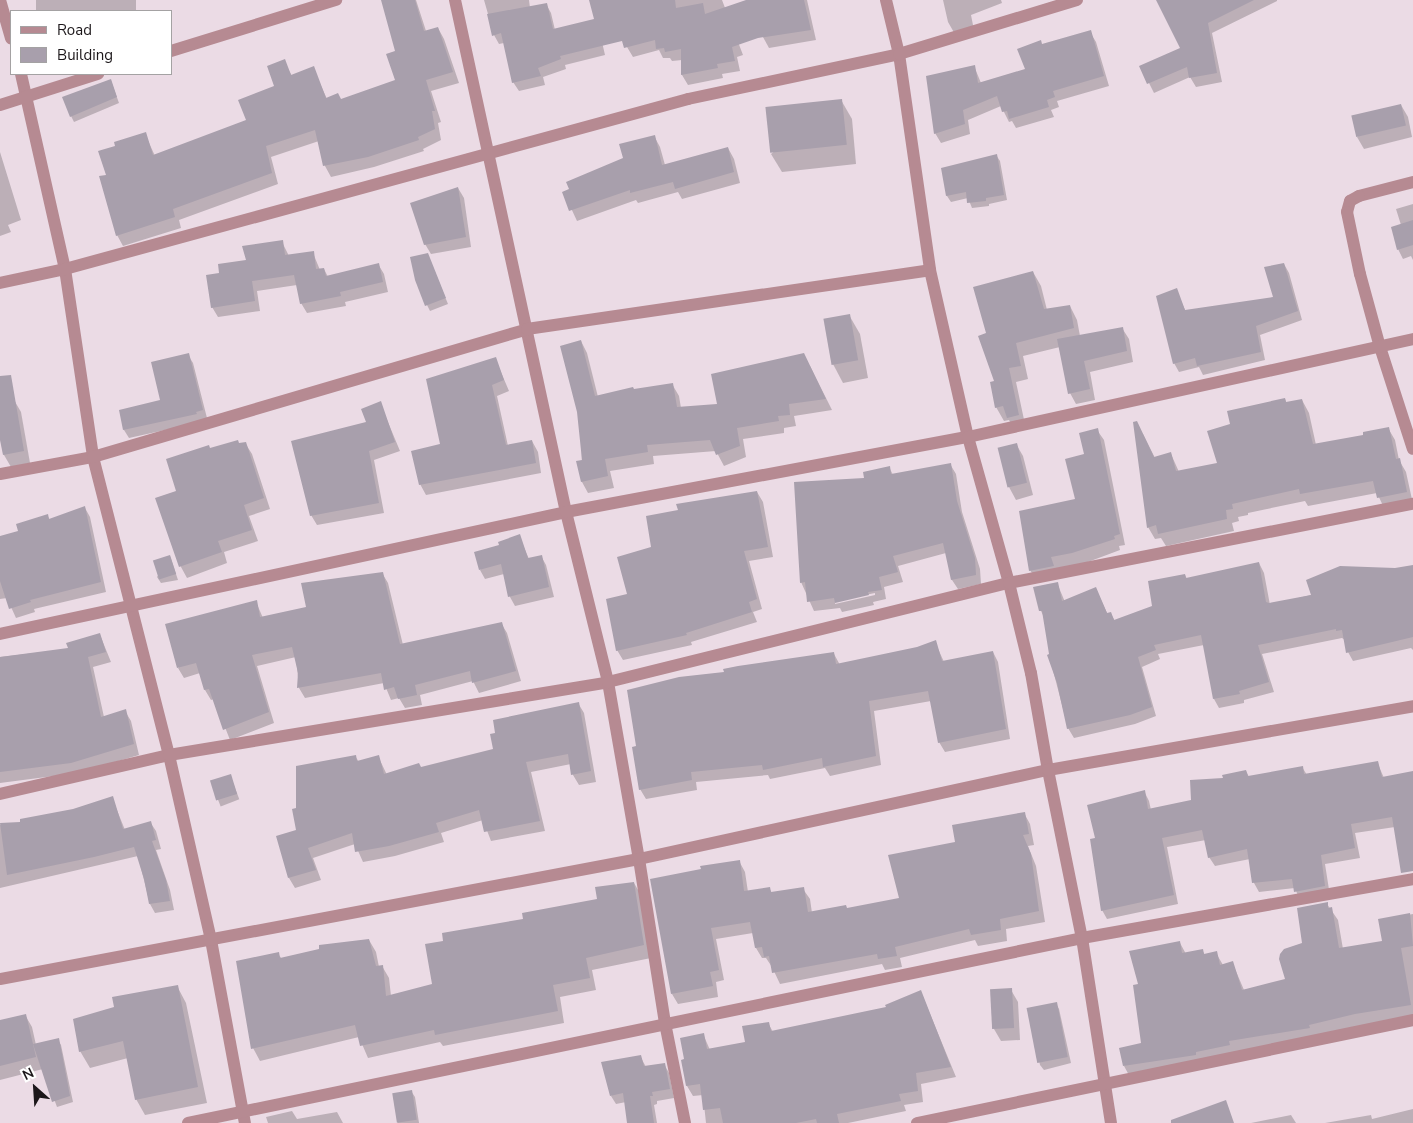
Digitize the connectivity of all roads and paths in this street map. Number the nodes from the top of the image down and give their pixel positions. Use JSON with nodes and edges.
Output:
{"nodes":[{"id":1,"x":0,"y":0,"type":"edge"},
{"id":2,"x":336,"y":0,"type":"edge"},
{"id":3,"x":455,"y":0,"type":"edge"},
{"id":4,"x":886,"y":0,"type":"edge"},
{"id":5,"x":1077,"y":0,"type":"edge"},
{"id":6,"x":10,"y":35,"type":"edge"},
{"id":7,"x":172,"y":51,"type":"edge"},
{"id":8,"x":899,"y":54,"type":"junction"},
{"id":9,"x":21,"y":75,"type":"edge"},
{"id":10,"x":95,"y":75,"type":"edge"},
{"id":11,"x":27,"y":96,"type":"junction"},
{"id":12,"x":0,"y":105,"type":"edge"},
{"id":13,"x":490,"y":154,"type":"junction"},
{"id":14,"x":1413,"y":182,"type":"edge"},
{"id":15,"x":65,"y":269,"type":"junction"},
{"id":16,"x":930,"y":270,"type":"junction"},
{"id":17,"x":0,"y":283,"type":"edge"},
{"id":18,"x":527,"y":329,"type":"junction"},
{"id":19,"x":1413,"y":339,"type":"edge"},
{"id":20,"x":1380,"y":347,"type":"junction"},
{"id":21,"x":968,"y":436,"type":"junction"},
{"id":22,"x":1413,"y":446,"type":"edge"},
{"id":23,"x":92,"y":457,"type":"junction"},
{"id":24,"x":0,"y":474,"type":"edge"},
{"id":25,"x":1413,"y":504,"type":"edge"},
{"id":26,"x":566,"y":512,"type":"junction"},
{"id":27,"x":1009,"y":583,"type":"junction"},
{"id":28,"x":130,"y":605,"type":"junction"},
{"id":29,"x":0,"y":634,"type":"edge"},
{"id":30,"x":608,"y":682,"type":"junction"},
{"id":31,"x":1413,"y":706,"type":"edge"},
{"id":32,"x":169,"y":755,"type":"junction"},
{"id":33,"x":1048,"y":770,"type":"junction"},
{"id":34,"x":0,"y":794,"type":"edge"},
{"id":35,"x":639,"y":859,"type":"junction"},
{"id":36,"x":1413,"y":879,"type":"edge"},
{"id":37,"x":1082,"y":938,"type":"junction"},
{"id":38,"x":211,"y":940,"type":"junction"},
{"id":39,"x":0,"y":979,"type":"edge"},
{"id":40,"x":1413,"y":1020,"type":"edge"},
{"id":41,"x":665,"y":1023,"type":"junction"},
{"id":42,"x":1107,"y":1084,"type":"junction"},
{"id":43,"x":244,"y":1118,"type":"edge"},
{"id":44,"x":188,"y":1123,"type":"edge"},
{"id":45,"x":685,"y":1123,"type":"edge"},
{"id":46,"x":917,"y":1123,"type":"edge"},
{"id":47,"x":1111,"y":1123,"type":"edge"}],
"edges":[{"from":1,"to":6,"type":"street"},
{"from":2,"to":7,"type":"street"},
{"from":3,"to":13,"type":"street"},
{"from":4,"to":8,"type":"street"},
{"from":5,"to":8,"type":"street"},
{"from":8,"to":13,"type":"street"},
{"from":8,"to":16,"type":"street"},
{"from":9,"to":11,"type":"street"},
{"from":10,"to":11,"type":"street"},
{"from":11,"to":12,"type":"street"},
{"from":11,"to":15,"type":"street"},
{"from":13,"to":15,"type":"street"},
{"from":13,"to":18,"type":"street"},
{"from":14,"to":20,"type":"street"},
{"from":15,"to":17,"type":"street"},
{"from":15,"to":23,"type":"street"},
{"from":16,"to":18,"type":"street"},
{"from":16,"to":21,"type":"street"},
{"from":18,"to":23,"type":"street"},
{"from":18,"to":26,"type":"street"},
{"from":19,"to":20,"type":"street"},
{"from":20,"to":21,"type":"street"},
{"from":20,"to":22,"type":"street"},
{"from":21,"to":26,"type":"street"},
{"from":21,"to":27,"type":"street"},
{"from":23,"to":24,"type":"street"},
{"from":23,"to":28,"type":"street"},
{"from":25,"to":27,"type":"street"},
{"from":26,"to":28,"type":"street"},
{"from":26,"to":30,"type":"street"},
{"from":27,"to":30,"type":"street"},
{"from":27,"to":33,"type":"street"},
{"from":28,"to":29,"type":"street"},
{"from":28,"to":32,"type":"street"},
{"from":30,"to":32,"type":"street"},
{"from":30,"to":35,"type":"street"},
{"from":31,"to":33,"type":"street"},
{"from":32,"to":34,"type":"street"},
{"from":32,"to":38,"type":"street"},
{"from":33,"to":35,"type":"street"},
{"from":33,"to":37,"type":"street"},
{"from":35,"to":38,"type":"street"},
{"from":35,"to":41,"type":"street"},
{"from":36,"to":37,"type":"street"},
{"from":37,"to":41,"type":"street"},
{"from":37,"to":42,"type":"street"},
{"from":38,"to":39,"type":"street"},
{"from":38,"to":43,"type":"street"},
{"from":40,"to":42,"type":"street"},
{"from":41,"to":43,"type":"street"},
{"from":41,"to":45,"type":"street"},
{"from":42,"to":46,"type":"street"},
{"from":42,"to":47,"type":"street"},
{"from":43,"to":44,"type":"street"}]}
